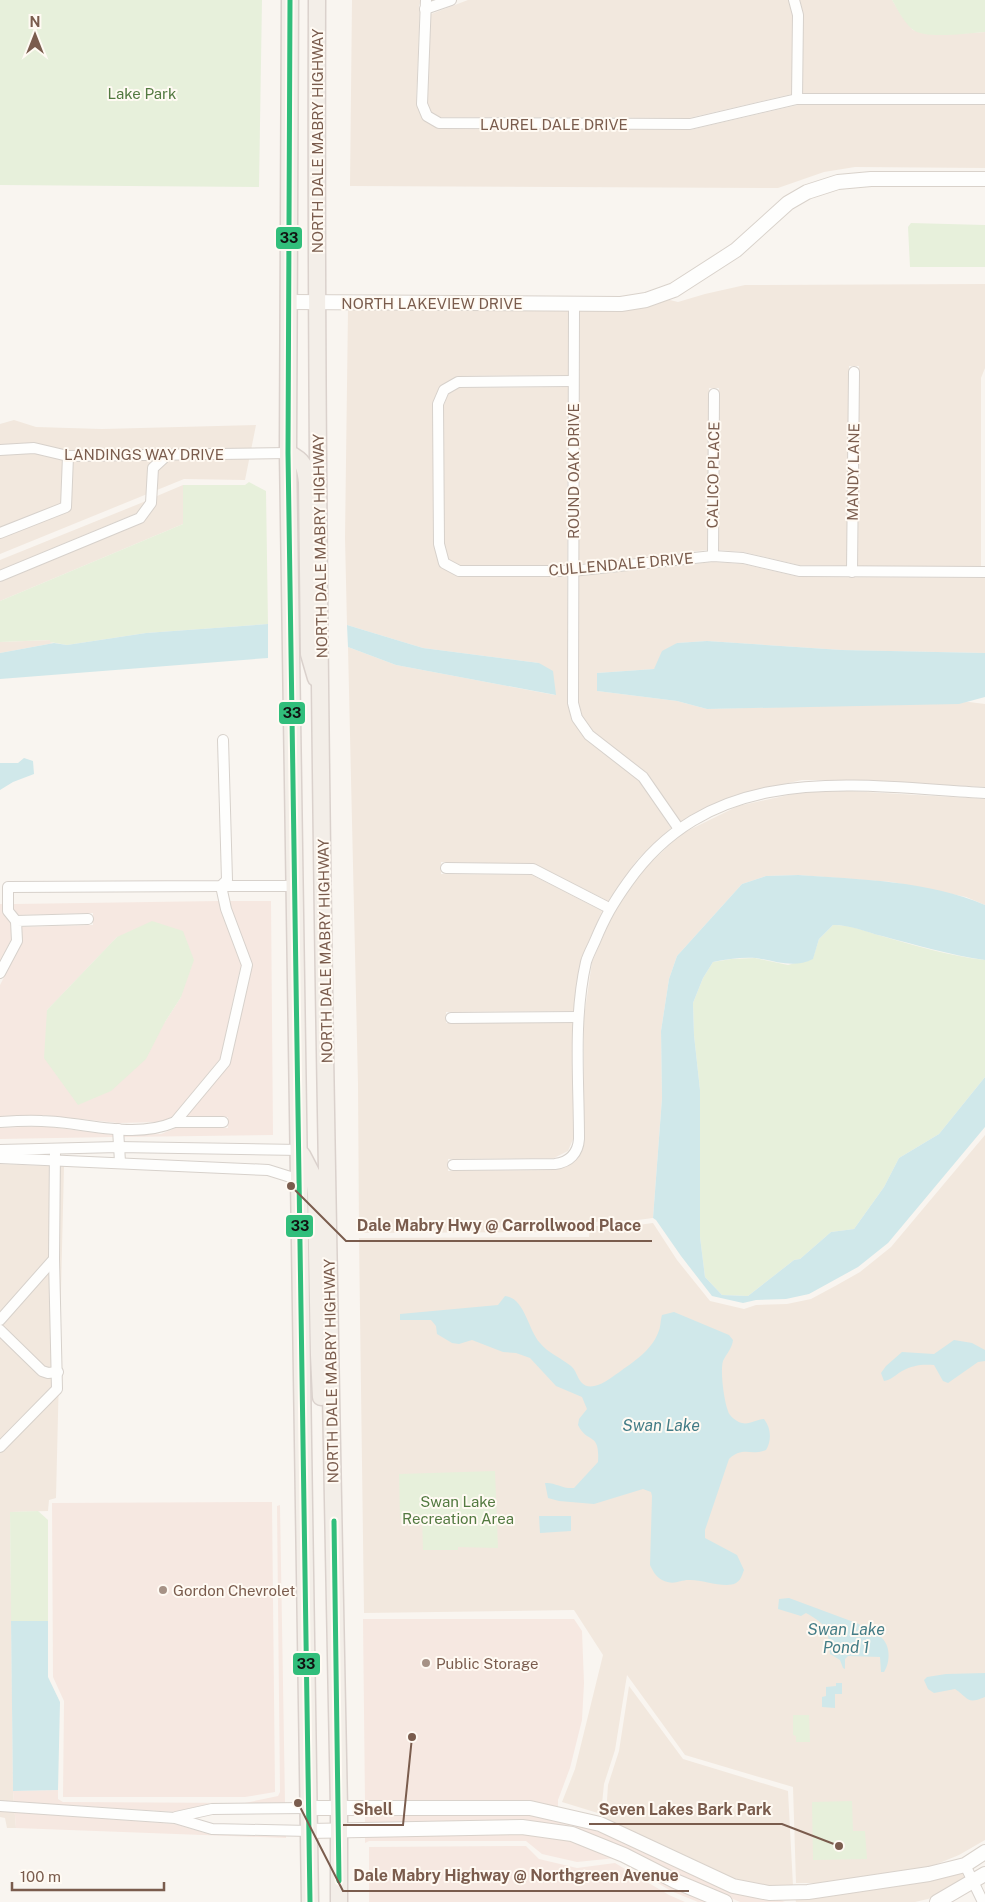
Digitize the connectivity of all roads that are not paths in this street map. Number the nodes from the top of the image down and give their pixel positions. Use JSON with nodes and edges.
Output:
{"nodes":[{"id":1,"x":290,"y":0,"type":"edge"},
{"id":2,"x":317,"y":0,"type":"edge"},
{"id":3,"x":451,"y":0,"type":"edge"},
{"id":4,"x":794,"y":0,"type":"edge"},
{"id":5,"x":426,"y":5,"type":"edge"},
{"id":6,"x":797,"y":99,"type":"junction"},
{"id":7,"x":985,"y":99,"type":"edge"},
{"id":8,"x":985,"y":179,"type":"edge"},
{"id":9,"x":289,"y":302,"type":"junction"},
{"id":10,"x":316,"y":303,"type":"junction"},
{"id":11,"x":574,"y":304,"type":"junction"},
{"id":12,"x":854,"y":372,"type":"dead end"},
{"id":13,"x":573,"y":381,"type":"junction"},
{"id":14,"x":714,"y":394,"type":"dead end"},
{"id":15,"x":0,"y":450,"type":"edge"},
{"id":16,"x":288,"y":453,"type":"junction"},
{"id":17,"x":68,"y":456,"type":"junction"},
{"id":18,"x":166,"y":456,"type":"junction"},
{"id":19,"x":0,"y":533,"type":"edge"},
{"id":20,"x":713,"y":556,"type":"junction"},
{"id":21,"x":572,"y":571,"type":"junction"},
{"id":22,"x":852,"y":572,"type":"junction"},
{"id":23,"x":985,"y":572,"type":"edge"},
{"id":24,"x":0,"y":576,"type":"edge"},
{"id":25,"x":322,"y":696,"type":"junction"},
{"id":26,"x":222,"y":740,"type":"dead end"},
{"id":27,"x":985,"y":793,"type":"edge"},
{"id":28,"x":679,"y":829,"type":"junction"},
{"id":29,"x":446,"y":868,"type":"dead end"},
{"id":30,"x":221,"y":886,"type":"junction"},
{"id":31,"x":296,"y":886,"type":"junction"},
{"id":32,"x":609,"y":908,"type":"junction"},
{"id":33,"x":88,"y":919,"type":"dead end"},
{"id":34,"x":16,"y":922,"type":"junction"},
{"id":35,"x":0,"y":973,"type":"edge"},
{"id":36,"x":578,"y":1016,"type":"junction"},
{"id":37,"x":451,"y":1018,"type":"dead end"},
{"id":38,"x":0,"y":1122,"type":"edge"},
{"id":39,"x":175,"y":1122,"type":"junction"},
{"id":40,"x":223,"y":1122,"type":"dead end"},
{"id":41,"x":118,"y":1129,"type":"junction"},
{"id":42,"x":118,"y":1147,"type":"junction"},
{"id":43,"x":203,"y":1148,"type":"junction"},
{"id":44,"x":0,"y":1149,"type":"edge"},
{"id":45,"x":55,"y":1149,"type":"junction"},
{"id":46,"x":300,"y":1150,"type":"junction"},
{"id":47,"x":0,"y":1158,"type":"edge"},
{"id":48,"x":55,"y":1160,"type":"junction"},
{"id":49,"x":120,"y":1162,"type":"junction"},
{"id":50,"x":453,"y":1165,"type":"dead end"},
{"id":51,"x":202,"y":1166,"type":"junction"},
{"id":52,"x":300,"y":1180,"type":"junction"},
{"id":53,"x":54,"y":1259,"type":"junction"},
{"id":54,"x":0,"y":1320,"type":"edge"},
{"id":55,"x":0,"y":1330,"type":"edge"},
{"id":56,"x":58,"y":1372,"type":"junction"},
{"id":57,"x":332,"y":1435,"type":"junction"},
{"id":58,"x":0,"y":1447,"type":"edge"},
{"id":59,"x":0,"y":1806,"type":"edge"},
{"id":60,"x":307,"y":1808,"type":"junction"},
{"id":61,"x":339,"y":1808,"type":"junction"},
{"id":62,"x":175,"y":1818,"type":"junction"},
{"id":63,"x":309,"y":1831,"type":"junction"},
{"id":64,"x":339,"y":1831,"type":"junction"},
{"id":65,"x":985,"y":1852,"type":"edge"},
{"id":66,"x":965,"y":1865,"type":"junction"},
{"id":67,"x":979,"y":1878,"type":"edge"},
{"id":68,"x":790,"y":1897,"type":"edge"},
{"id":69,"x":310,"y":1902,"type":"edge"},
{"id":70,"x":339,"y":1902,"type":"edge"},
{"id":71,"x":725,"y":1902,"type":"edge"},
{"id":72,"x":937,"y":1902,"type":"edge"},
{"id":73,"x":983,"y":1902,"type":"edge"}],
"edges":[{"from":1,"to":9,"type":"main road","name":"NORTH DALE MABRY HIGHWAY"},
{"from":2,"to":10,"type":"main road","name":"NORTH DALE MABRY HIGHWAY"},
{"from":3,"to":5,"type":"street"},
{"from":4,"to":6,"type":"street"},
{"from":5,"to":6,"type":"street","name":"LAUREL DALE DRIVE"},
{"from":6,"to":7,"type":"street","name":"LAUREL DALE DRIVE"},
{"from":8,"to":11,"type":"street","name":"NORTH LAKEVIEW DRIVE"},
{"from":9,"to":10,"type":"street","name":"NORTH LAKEVIEW DRIVE"},
{"from":9,"to":16,"type":"main road","name":"NORTH DALE MABRY HIGHWAY"},
{"from":10,"to":11,"type":"street","name":"NORTH LAKEVIEW DRIVE"},
{"from":10,"to":25,"type":"main road","name":"NORTH DALE MABRY HIGHWAY"},
{"from":11,"to":13,"type":"street","name":"ROUND OAK DRIVE"},
{"from":12,"to":22,"type":"street","name":"MANDY LANE"},
{"from":13,"to":21,"type":"street","name":"ROUND OAK DRIVE"},
{"from":13,"to":21,"type":"street","name":"CULLENDALE DRIVE"},
{"from":14,"to":20,"type":"street","name":"CALICO PLACE"},
{"from":15,"to":17,"type":"street","name":"LANDINGS WAY DRIVE"},
{"from":16,"to":18,"type":"street","name":"LANDINGS WAY DRIVE"},
{"from":16,"to":25,"type":"main road"},
{"from":16,"to":31,"type":"main road","name":"NORTH DALE MABRY HIGHWAY"},
{"from":17,"to":18,"type":"street","name":"LANDINGS WAY DRIVE"},
{"from":17,"to":19,"type":"street"},
{"from":18,"to":24,"type":"street"},
{"from":20,"to":21,"type":"street","name":"CULLENDALE DRIVE"},
{"from":20,"to":22,"type":"street","name":"CULLENDALE DRIVE"},
{"from":21,"to":28,"type":"street","name":"ROUND OAK DRIVE"},
{"from":22,"to":23,"type":"street","name":"CULLENDALE DRIVE"},
{"from":25,"to":57,"type":"main road","name":"NORTH DALE MABRY HIGHWAY"},
{"from":26,"to":30,"type":"street"},
{"from":27,"to":28,"type":"street"},
{"from":28,"to":32,"type":"street"},
{"from":29,"to":32,"type":"street"},
{"from":30,"to":31,"type":"street"},
{"from":30,"to":34,"type":"street"},
{"from":30,"to":39,"type":"street"},
{"from":31,"to":46,"type":"main road","name":"NORTH DALE MABRY HIGHWAY"},
{"from":32,"to":36,"type":"street"},
{"from":33,"to":34,"type":"street"},
{"from":34,"to":35,"type":"street"},
{"from":36,"to":37,"type":"street"},
{"from":36,"to":50,"type":"street"},
{"from":38,"to":41,"type":"street"},
{"from":39,"to":40,"type":"street"},
{"from":39,"to":41,"type":"street"},
{"from":41,"to":42,"type":"street"},
{"from":42,"to":43,"type":"street"},
{"from":42,"to":45,"type":"street"},
{"from":42,"to":49,"type":"street"},
{"from":43,"to":46,"type":"street"},
{"from":43,"to":51,"type":"street"},
{"from":44,"to":45,"type":"street"},
{"from":45,"to":48,"type":"street"},
{"from":46,"to":52,"type":"main road","name":"NORTH DALE MABRY HIGHWAY"},
{"from":46,"to":57,"type":"main road"},
{"from":47,"to":48,"type":"street"},
{"from":48,"to":49,"type":"street"},
{"from":48,"to":53,"type":"street"},
{"from":49,"to":51,"type":"street"},
{"from":51,"to":52,"type":"street"},
{"from":52,"to":60,"type":"main road","name":"NORTH DALE MABRY HIGHWAY"},
{"from":53,"to":54,"type":"street"},
{"from":53,"to":56,"type":"street"},
{"from":55,"to":56,"type":"street"},
{"from":56,"to":58,"type":"street"},
{"from":57,"to":61,"type":"main road","name":"NORTH DALE MABRY HIGHWAY"},
{"from":59,"to":62,"type":"street"},
{"from":60,"to":61,"type":"street"},
{"from":60,"to":62,"type":"street"},
{"from":60,"to":63,"type":"main road","name":"NORTH DALE MABRY HIGHWAY"},
{"from":61,"to":64,"type":"main road","name":"NORTH DALE MABRY HIGHWAY"},
{"from":61,"to":68,"type":"street"},
{"from":62,"to":63,"type":"street"},
{"from":63,"to":64,"type":"street"},
{"from":63,"to":69,"type":"main road","name":"NORTH DALE MABRY HIGHWAY"},
{"from":64,"to":70,"type":"main road","name":"NORTH DALE MABRY HIGHWAY"},
{"from":64,"to":71,"type":"street"},
{"from":65,"to":66,"type":"street"},
{"from":66,"to":67,"type":"street"},
{"from":66,"to":68,"type":"street"},
{"from":67,"to":72,"type":"street"},
{"from":67,"to":73,"type":"street"}]}
